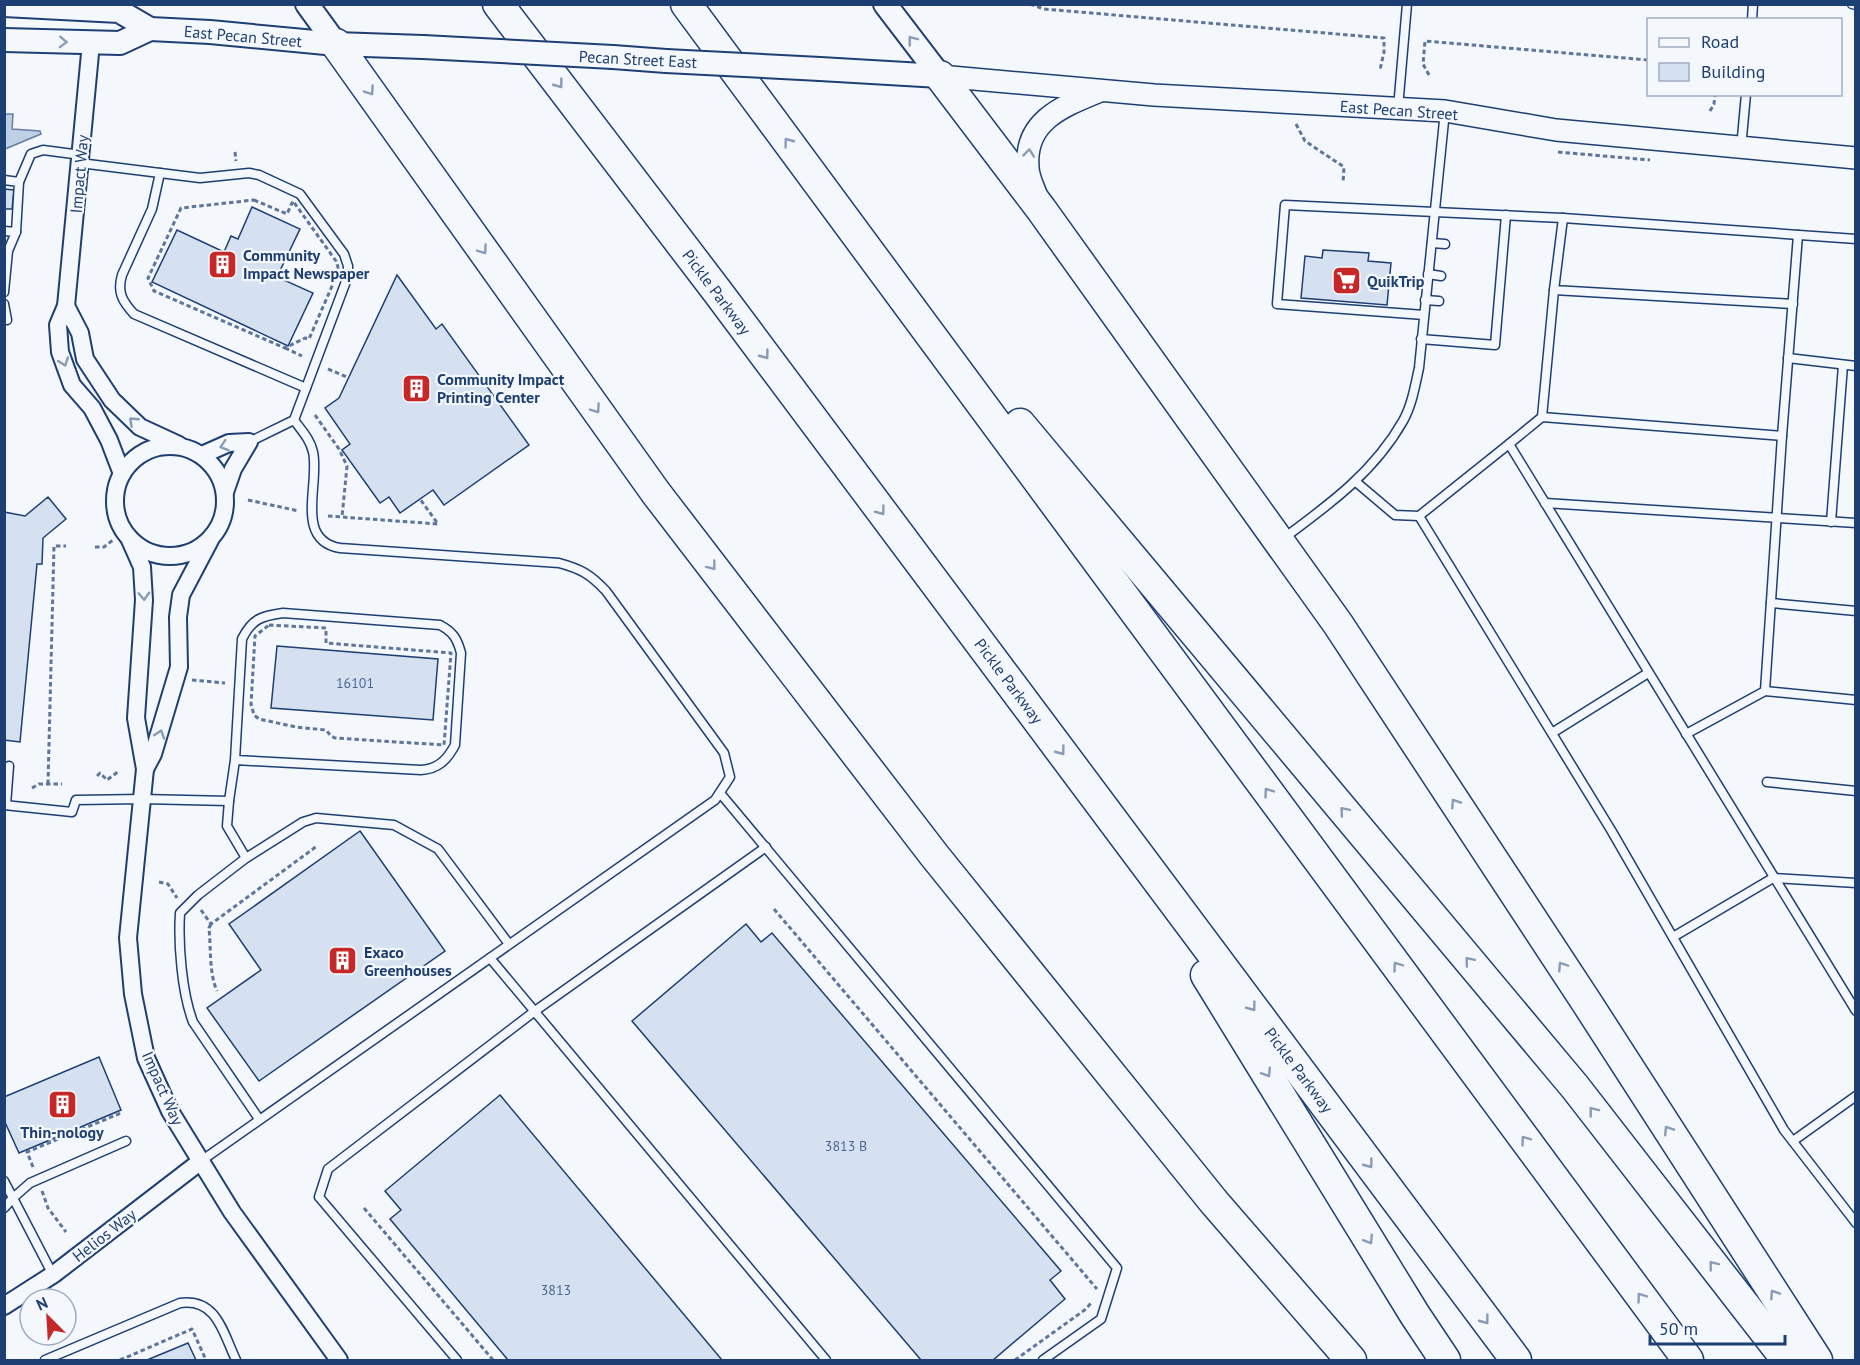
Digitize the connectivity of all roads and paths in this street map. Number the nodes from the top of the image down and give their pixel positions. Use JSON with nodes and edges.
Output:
{"nodes":[{"id":1,"x":307,"y":4,"type":"edge"},
{"id":2,"x":498,"y":4,"type":"edge"},
{"id":3,"x":686,"y":4,"type":"edge"},
{"id":4,"x":885,"y":4,"type":"edge"},
{"id":5,"x":1030,"y":4,"type":"edge"},
{"id":6,"x":1407,"y":4,"type":"edge"},
{"id":7,"x":10,"y":10,"type":"edge"},
{"id":8,"x":150,"y":29,"type":"junction"},
{"id":9,"x":4,"y":40,"type":"edge"},
{"id":10,"x":91,"y":43,"type":"junction"},
{"id":11,"x":336,"y":44,"type":"junction"},
{"id":12,"x":1647,"y":60,"type":"edge"},
{"id":13,"x":1380,"y":70,"type":"dead end"},
{"id":14,"x":1429,"y":75,"type":"dead end"},
{"id":15,"x":940,"y":76,"type":"junction"},
{"id":16,"x":1102,"y":90,"type":"junction"},
{"id":17,"x":1715,"y":96,"type":"edge"},
{"id":18,"x":1746,"y":96,"type":"edge"},
{"id":19,"x":1398,"y":108,"type":"junction"},
{"id":20,"x":1445,"y":111,"type":"junction"},
{"id":21,"x":1710,"y":111,"type":"dead end"},
{"id":22,"x":1296,"y":124,"type":"dead end"},
{"id":23,"x":1741,"y":148,"type":"junction"},
{"id":24,"x":235,"y":152,"type":"dead end"},
{"id":25,"x":1856,"y":158,"type":"edge"},
{"id":26,"x":81,"y":159,"type":"junction"},
{"id":27,"x":236,"y":161,"type":"dead end"},
{"id":28,"x":160,"y":173,"type":"junction"},
{"id":29,"x":4,"y":180,"type":"edge"},
{"id":30,"x":19,"y":182,"type":"junction"},
{"id":31,"x":1343,"y":183,"type":"dead end"},
{"id":32,"x":823,"y":189,"type":"junction"},
{"id":33,"x":1041,"y":209,"type":"junction"},
{"id":34,"x":1436,"y":211,"type":"junction"},
{"id":35,"x":1506,"y":215,"type":"junction"},
{"id":36,"x":1563,"y":218,"type":"junction"},
{"id":37,"x":4,"y":231,"type":"edge"},
{"id":38,"x":16,"y":232,"type":"junction"},
{"id":39,"x":1798,"y":235,"type":"junction"},
{"id":40,"x":1856,"y":239,"type":"edge"},
{"id":41,"x":1432,"y":243,"type":"junction"},
{"id":42,"x":1445,"y":244,"type":"dead end"},
{"id":43,"x":1492,"y":247,"type":"dead end"},
{"id":44,"x":1503,"y":248,"type":"junction"},
{"id":45,"x":1428,"y":274,"type":"junction"},
{"id":46,"x":1441,"y":276,"type":"dead end"},
{"id":47,"x":1489,"y":281,"type":"dead end"},
{"id":48,"x":1500,"y":283,"type":"junction"},
{"id":49,"x":1554,"y":290,"type":"junction"},
{"id":50,"x":4,"y":292,"type":"edge"},
{"id":51,"x":1425,"y":300,"type":"junction"},
{"id":52,"x":1439,"y":301,"type":"dead end"},
{"id":53,"x":1792,"y":303,"type":"junction"},
{"id":54,"x":4,"y":304,"type":"edge"},
{"id":55,"x":66,"y":306,"type":"junction"},
{"id":56,"x":1487,"y":306,"type":"dead end"},
{"id":57,"x":1498,"y":307,"type":"junction"},
{"id":58,"x":1424,"y":315,"type":"junction"},
{"id":59,"x":7,"y":320,"type":"dead end"},
{"id":60,"x":1421,"y":339,"type":"junction"},
{"id":61,"x":285,"y":348,"type":"junction"},
{"id":62,"x":302,"y":356,"type":"dead end"},
{"id":63,"x":1788,"y":358,"type":"junction"},
{"id":64,"x":1843,"y":365,"type":"junction"},
{"id":65,"x":1856,"y":366,"type":"edge"},
{"id":66,"x":323,"y":367,"type":"dead end"},
{"id":67,"x":349,"y":378,"type":"dead end"},
{"id":68,"x":306,"y":388,"type":"junction"},
{"id":69,"x":315,"y":415,"type":"dead end"},
{"id":70,"x":1542,"y":417,"type":"junction"},
{"id":71,"x":294,"y":420,"type":"junction"},
{"id":72,"x":1782,"y":436,"type":"junction"},
{"id":73,"x":249,"y":442,"type":"junction"},
{"id":74,"x":1509,"y":444,"type":"junction"},
{"id":75,"x":185,"y":448,"type":"junction"},
{"id":76,"x":201,"y":455,"type":"junction"},
{"id":77,"x":122,"y":474,"type":"junction"},
{"id":78,"x":1356,"y":482,"type":"junction"},
{"id":79,"x":225,"y":492,"type":"junction"},
{"id":80,"x":420,"y":499,"type":"dead end"},
{"id":81,"x":248,"y":500,"type":"dead end"},
{"id":82,"x":1545,"y":503,"type":"junction"},
{"id":83,"x":300,"y":511,"type":"dead end"},
{"id":84,"x":328,"y":516,"type":"dead end"},
{"id":85,"x":1419,"y":516,"type":"junction"},
{"id":86,"x":342,"y":517,"type":"junction"},
{"id":87,"x":1777,"y":518,"type":"junction"},
{"id":88,"x":1831,"y":522,"type":"junction"},
{"id":89,"x":1856,"y":523,"type":"edge"},
{"id":90,"x":211,"y":539,"type":"junction"},
{"id":91,"x":122,"y":540,"type":"junction"},
{"id":92,"x":1279,"y":542,"type":"junction"},
{"id":93,"x":66,"y":546,"type":"dead end"},
{"id":94,"x":95,"y":547,"type":"dead end"},
{"id":95,"x":1771,"y":603,"type":"junction"},
{"id":96,"x":1856,"y":611,"type":"edge"},
{"id":97,"x":255,"y":636,"type":"joint"},
{"id":98,"x":1648,"y":673,"type":"junction"},
{"id":99,"x":192,"y":680,"type":"dead end"},
{"id":100,"x":225,"y":683,"type":"dead end"},
{"id":101,"x":1765,"y":691,"type":"junction"},
{"id":102,"x":1856,"y":700,"type":"edge"},
{"id":103,"x":1552,"y":733,"type":"junction"},
{"id":104,"x":1686,"y":735,"type":"junction"},
{"id":105,"x":235,"y":760,"type":"junction"},
{"id":106,"x":9,"y":766,"type":"dead end"},
{"id":107,"x":145,"y":769,"type":"junction"},
{"id":108,"x":119,"y":771,"type":"dead end"},
{"id":109,"x":97,"y":776,"type":"dead end"},
{"id":110,"x":1767,"y":782,"type":"dead end"},
{"id":111,"x":48,"y":784,"type":"junction"},
{"id":112,"x":62,"y":784,"type":"dead end"},
{"id":113,"x":32,"y":789,"type":"dead end"},
{"id":114,"x":1856,"y":791,"type":"edge"},
{"id":115,"x":720,"y":792,"type":"junction"},
{"id":116,"x":142,"y":799,"type":"junction"},
{"id":117,"x":229,"y":801,"type":"junction"},
{"id":118,"x":5,"y":805,"type":"edge"},
{"id":119,"x":1104,"y":809,"type":"junction"},
{"id":120,"x":317,"y":846,"type":"dead end"},
{"id":121,"x":766,"y":848,"type":"junction"},
{"id":122,"x":246,"y":858,"type":"junction"},
{"id":123,"x":1773,"y":878,"type":"junction"},
{"id":124,"x":159,"y":882,"type":"dead end"},
{"id":125,"x":1856,"y":883,"type":"edge"},
{"id":126,"x":177,"y":898,"type":"dead end"},
{"id":127,"x":774,"y":909,"type":"dead end"},
{"id":128,"x":198,"y":912,"type":"dead end"},
{"id":129,"x":211,"y":924,"type":"junction"},
{"id":130,"x":1673,"y":937,"type":"junction"},
{"id":131,"x":509,"y":944,"type":"junction"},
{"id":132,"x":490,"y":958,"type":"junction"},
{"id":133,"x":217,"y":991,"type":"dead end"},
{"id":134,"x":535,"y":1011,"type":"junction"},
{"id":135,"x":1856,"y":1011,"type":"edge"},
{"id":136,"x":1856,"y":1096,"type":"edge"},
{"id":137,"x":121,"y":1113,"type":"dead end"},
{"id":138,"x":259,"y":1119,"type":"junction"},
{"id":139,"x":126,"y":1141,"type":"dead end"},
{"id":140,"x":1793,"y":1141,"type":"junction"},
{"id":141,"x":201,"y":1161,"type":"junction"},
{"id":142,"x":33,"y":1167,"type":"dead end"},
{"id":143,"x":4,"y":1180,"type":"edge"},
{"id":144,"x":42,"y":1189,"type":"dead end"},
{"id":145,"x":13,"y":1198,"type":"junction"},
{"id":146,"x":4,"y":1208,"type":"edge"},
{"id":147,"x":364,"y":1208,"type":"dead end"},
{"id":148,"x":1856,"y":1223,"type":"edge"},
{"id":149,"x":66,"y":1232,"type":"dead end"},
{"id":150,"x":53,"y":1275,"type":"junction"},
{"id":151,"x":4,"y":1306,"type":"edge"},
{"id":152,"x":45,"y":1360,"type":"edge"},
{"id":153,"x":120,"y":1360,"type":"edge"},
{"id":154,"x":206,"y":1360,"type":"edge"},
{"id":155,"x":236,"y":1360,"type":"edge"},
{"id":156,"x":339,"y":1360,"type":"edge"},
{"id":157,"x":457,"y":1360,"type":"edge"},
{"id":158,"x":493,"y":1360,"type":"edge"},
{"id":159,"x":826,"y":1360,"type":"edge"},
{"id":160,"x":1015,"y":1360,"type":"edge"},
{"id":161,"x":1043,"y":1360,"type":"edge"},
{"id":162,"x":1351,"y":1360,"type":"edge"},
{"id":163,"x":1445,"y":1360,"type":"edge"},
{"id":164,"x":1515,"y":1360,"type":"edge"},
{"id":165,"x":1688,"y":1360,"type":"edge"},
{"id":166,"x":1787,"y":1360,"type":"edge"},
{"id":167,"x":1817,"y":1360,"type":"edge"}],
"edges":[{"from":1,"to":11,"type":"main road"},
{"from":2,"to":119,"type":"highway","name":"Pickle Parkway","one_way":true},
{"from":32,"to":3,"type":"highway","one_way":true},
{"from":15,"to":4,"type":"main road","one_way":true},
{"from":5,"to":13,"type":"path"},
{"from":6,"to":19,"type":"lane"},
{"from":7,"to":8,"type":"main road","name":"East Pecan Street"},
{"from":8,"to":10,"type":"main road","name":"East Pecan Street"},
{"from":8,"to":11,"type":"main road","name":"East Pecan Street"},
{"from":9,"to":10,"type":"main road","name":"East Pecan Street","one_way":true},
{"from":10,"to":26,"type":"street","name":"Impact Way"},
{"from":11,"to":15,"type":"main road","name":"Pecan Street East","bridge":true},
{"from":11,"to":162,"type":"highway","one_way":true},
{"from":12,"to":14,"type":"path"},
{"from":15,"to":16,"type":"street","name":"East Pecan Street"},
{"from":15,"to":33,"type":"highway"},
{"from":16,"to":19,"type":"street","name":"East Pecan Street"},
{"from":33,"to":16,"type":"street","one_way":true},
{"from":17,"to":21,"type":"path"},
{"from":18,"to":23,"type":"lane"},
{"from":19,"to":20,"type":"street","name":"East Pecan Street"},
{"from":20,"to":23,"type":"street","name":"East Pecan Street"},
{"from":20,"to":34,"type":"lane"},
{"from":22,"to":31,"type":"path"},
{"from":23,"to":25,"type":"street","name":"East Pecan Street"},
{"from":24,"to":27,"type":"path"},
{"from":26,"to":28,"type":"lane"},
{"from":26,"to":30,"type":"lane"},
{"from":26,"to":55,"type":"street","name":"Impact Way"},
{"from":28,"to":68,"type":"lane"},
{"from":28,"to":68,"type":"lane"},
{"from":29,"to":30,"type":"lane"},
{"from":30,"to":38,"type":"lane"},
{"from":165,"to":32,"type":"highway","one_way":true},
{"from":166,"to":32,"type":"highway","one_way":true},
{"from":33,"to":92,"type":"highway"},
{"from":34,"to":35,"type":"lane"},
{"from":34,"to":41,"type":"lane"},
{"from":34,"to":58,"type":"lane"},
{"from":35,"to":36,"type":"lane"},
{"from":35,"to":44,"type":"lane"},
{"from":36,"to":39,"type":"lane"},
{"from":36,"to":49,"type":"lane"},
{"from":37,"to":38,"type":"lane"},
{"from":38,"to":50,"type":"lane"},
{"from":39,"to":40,"type":"lane"},
{"from":39,"to":53,"type":"lane"},
{"from":41,"to":42,"type":"lane"},
{"from":41,"to":45,"type":"lane"},
{"from":43,"to":44,"type":"lane"},
{"from":44,"to":48,"type":"lane"},
{"from":45,"to":46,"type":"lane"},
{"from":45,"to":51,"type":"lane"},
{"from":47,"to":48,"type":"lane"},
{"from":48,"to":57,"type":"lane"},
{"from":49,"to":53,"type":"lane"},
{"from":49,"to":70,"type":"lane"},
{"from":51,"to":52,"type":"lane"},
{"from":51,"to":58,"type":"lane"},
{"from":53,"to":63,"type":"lane"},
{"from":54,"to":59,"type":"lane"},
{"from":75,"to":55,"type":"street","one_way":true},
{"from":55,"to":77,"type":"street","name":"Impact Way","one_way":true},
{"from":56,"to":57,"type":"lane"},
{"from":57,"to":60,"type":"lane"},
{"from":58,"to":60,"type":"lane"},
{"from":60,"to":78,"type":"lane"},
{"from":61,"to":61,"type":"path"},
{"from":61,"to":62,"type":"path"},
{"from":63,"to":64,"type":"lane"},
{"from":63,"to":72,"type":"lane"},
{"from":64,"to":65,"type":"lane"},
{"from":64,"to":88,"type":"lane"},
{"from":66,"to":67,"type":"path"},
{"from":68,"to":71,"type":"lane"},
{"from":69,"to":86,"type":"path"},
{"from":70,"to":72,"type":"lane"},
{"from":70,"to":74,"type":"lane"},
{"from":71,"to":73,"type":"lane"},
{"from":71,"to":115,"type":"lane"},
{"from":72,"to":87,"type":"lane"},
{"from":73,"to":76,"type":"street","one_way":true},
{"from":73,"to":79,"type":"street"},
{"from":74,"to":82,"type":"lane"},
{"from":74,"to":85,"type":"lane"},
{"from":75,"to":76,"type":"street"},
{"from":75,"to":77,"type":"street"},
{"from":76,"to":79,"type":"street"},
{"from":77,"to":91,"type":"street"},
{"from":78,"to":85,"type":"lane"},
{"from":78,"to":92,"type":"lane"},
{"from":79,"to":90,"type":"street"},
{"from":80,"to":86,"type":"path"},
{"from":81,"to":83,"type":"path"},
{"from":82,"to":87,"type":"lane"},
{"from":82,"to":98,"type":"lane"},
{"from":84,"to":86,"type":"path"},
{"from":85,"to":103,"type":"lane"},
{"from":87,"to":88,"type":"lane"},
{"from":87,"to":95,"type":"lane"},
{"from":88,"to":89,"type":"lane"},
{"from":90,"to":91,"type":"street"},
{"from":107,"to":90,"type":"street","name":"Impact Way","one_way":true},
{"from":91,"to":94,"type":"path"},
{"from":91,"to":107,"type":"street","name":"Impact Way","one_way":true},
{"from":167,"to":92,"type":"highway","one_way":true},
{"from":93,"to":111,"type":"path"},
{"from":95,"to":96,"type":"lane"},
{"from":95,"to":101,"type":"lane"},
{"from":97,"to":97,"type":"path"},
{"from":98,"to":103,"type":"lane"},
{"from":98,"to":104,"type":"lane"},
{"from":99,"to":100,"type":"path"},
{"from":101,"to":102,"type":"lane"},
{"from":101,"to":104,"type":"lane"},
{"from":103,"to":130,"type":"lane"},
{"from":104,"to":123,"type":"lane"},
{"from":105,"to":105,"type":"lane"},
{"from":105,"to":117,"type":"lane"},
{"from":106,"to":118,"type":"lane"},
{"from":107,"to":116,"type":"street","name":"Impact Way"},
{"from":108,"to":109,"type":"path"},
{"from":110,"to":114,"type":"lane"},
{"from":111,"to":112,"type":"path"},
{"from":111,"to":113,"type":"path"},
{"from":115,"to":121,"type":"lane"},
{"from":115,"to":131,"type":"lane"},
{"from":116,"to":117,"type":"lane"},
{"from":116,"to":118,"type":"lane"},
{"from":116,"to":141,"type":"street","name":"Impact Way"},
{"from":117,"to":122,"type":"lane"},
{"from":119,"to":163,"type":"highway","one_way":true},
{"from":119,"to":164,"type":"highway","name":"Pickle Parkway","one_way":true},
{"from":120,"to":129,"type":"path"},
{"from":121,"to":134,"type":"lane"},
{"from":121,"to":161,"type":"lane"},
{"from":122,"to":131,"type":"lane"},
{"from":122,"to":138,"type":"lane"},
{"from":123,"to":125,"type":"lane"},
{"from":123,"to":130,"type":"lane"},
{"from":123,"to":135,"type":"lane"},
{"from":124,"to":126,"type":"path"},
{"from":127,"to":160,"type":"path"},
{"from":128,"to":129,"type":"path"},
{"from":129,"to":133,"type":"path"},
{"from":130,"to":140,"type":"lane"},
{"from":131,"to":132,"type":"lane"},
{"from":132,"to":134,"type":"lane"},
{"from":132,"to":138,"type":"lane"},
{"from":134,"to":157,"type":"lane"},
{"from":134,"to":159,"type":"lane"},
{"from":136,"to":140,"type":"lane"},
{"from":137,"to":142,"type":"path"},
{"from":138,"to":141,"type":"lane"},
{"from":139,"to":145,"type":"lane"},
{"from":140,"to":148,"type":"lane"},
{"from":141,"to":150,"type":"street","name":"Helios Way"},
{"from":141,"to":156,"type":"street","name":"Impact Way"},
{"from":143,"to":145,"type":"lane"},
{"from":144,"to":149,"type":"path"},
{"from":145,"to":146,"type":"lane"},
{"from":145,"to":150,"type":"lane"},
{"from":147,"to":158,"type":"path"},
{"from":150,"to":151,"type":"street","name":"Helios Way"},
{"from":152,"to":155,"type":"lane"},
{"from":153,"to":154,"type":"path"}]}
